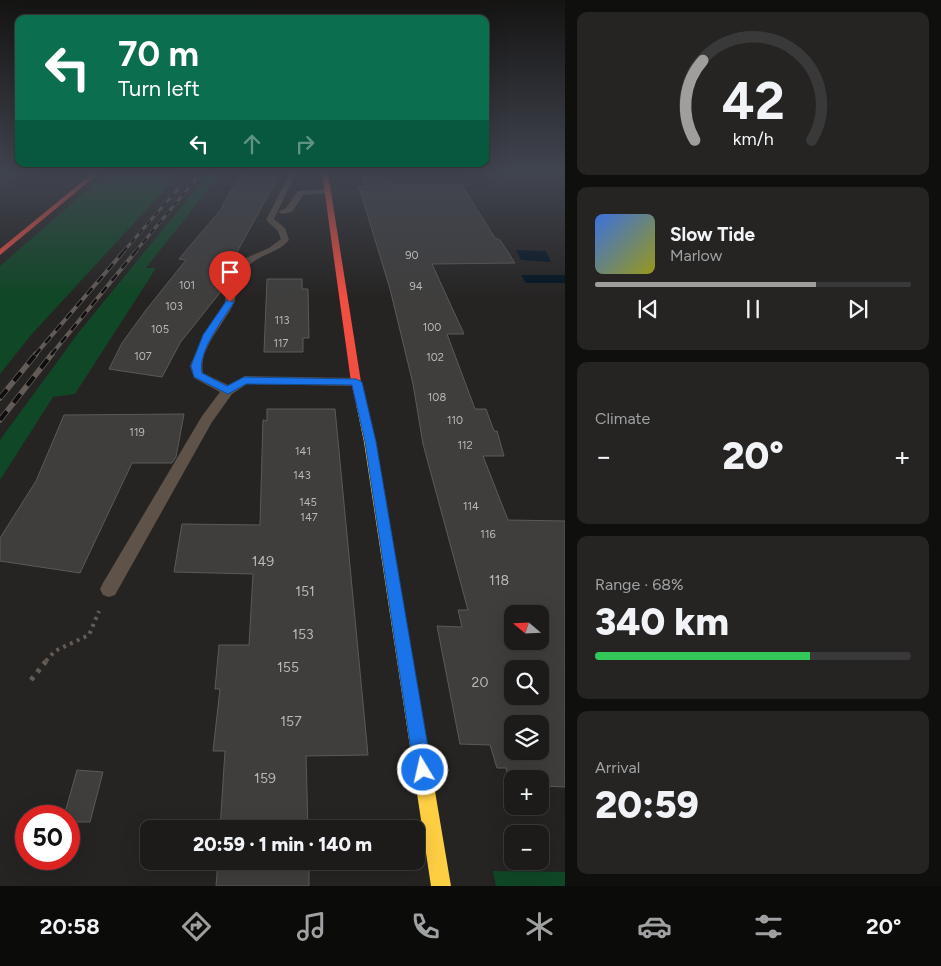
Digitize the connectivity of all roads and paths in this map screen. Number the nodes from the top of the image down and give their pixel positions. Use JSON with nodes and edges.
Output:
{"nodes":[{"id":1,"x":46,"y":214,"type":"edge"},
{"id":2,"x":273,"y":214,"type":"edge"},
{"id":3,"x":331,"y":214,"type":"edge"},
{"id":4,"x":0,"y":253,"type":"edge"},
{"id":5,"x":356,"y":382,"type":"junction"},
{"id":6,"x":228,"y":391,"type":"junction"},
{"id":7,"x":109,"y":589,"type":"joint"},
{"id":8,"x":31,"y":680,"type":"dead end"},
{"id":9,"x":441,"y":886,"type":"edge"}],
"edges":[{"from":1,"to":4,"type":"main road"},
{"from":2,"to":6,"type":"lane"},
{"from":3,"to":5,"type":"main road"},
{"from":5,"to":6,"type":"lane"},
{"from":5,"to":9,"type":"main road"},
{"from":6,"to":7,"type":"lane"},
{"from":7,"to":8,"type":"path"}]}
